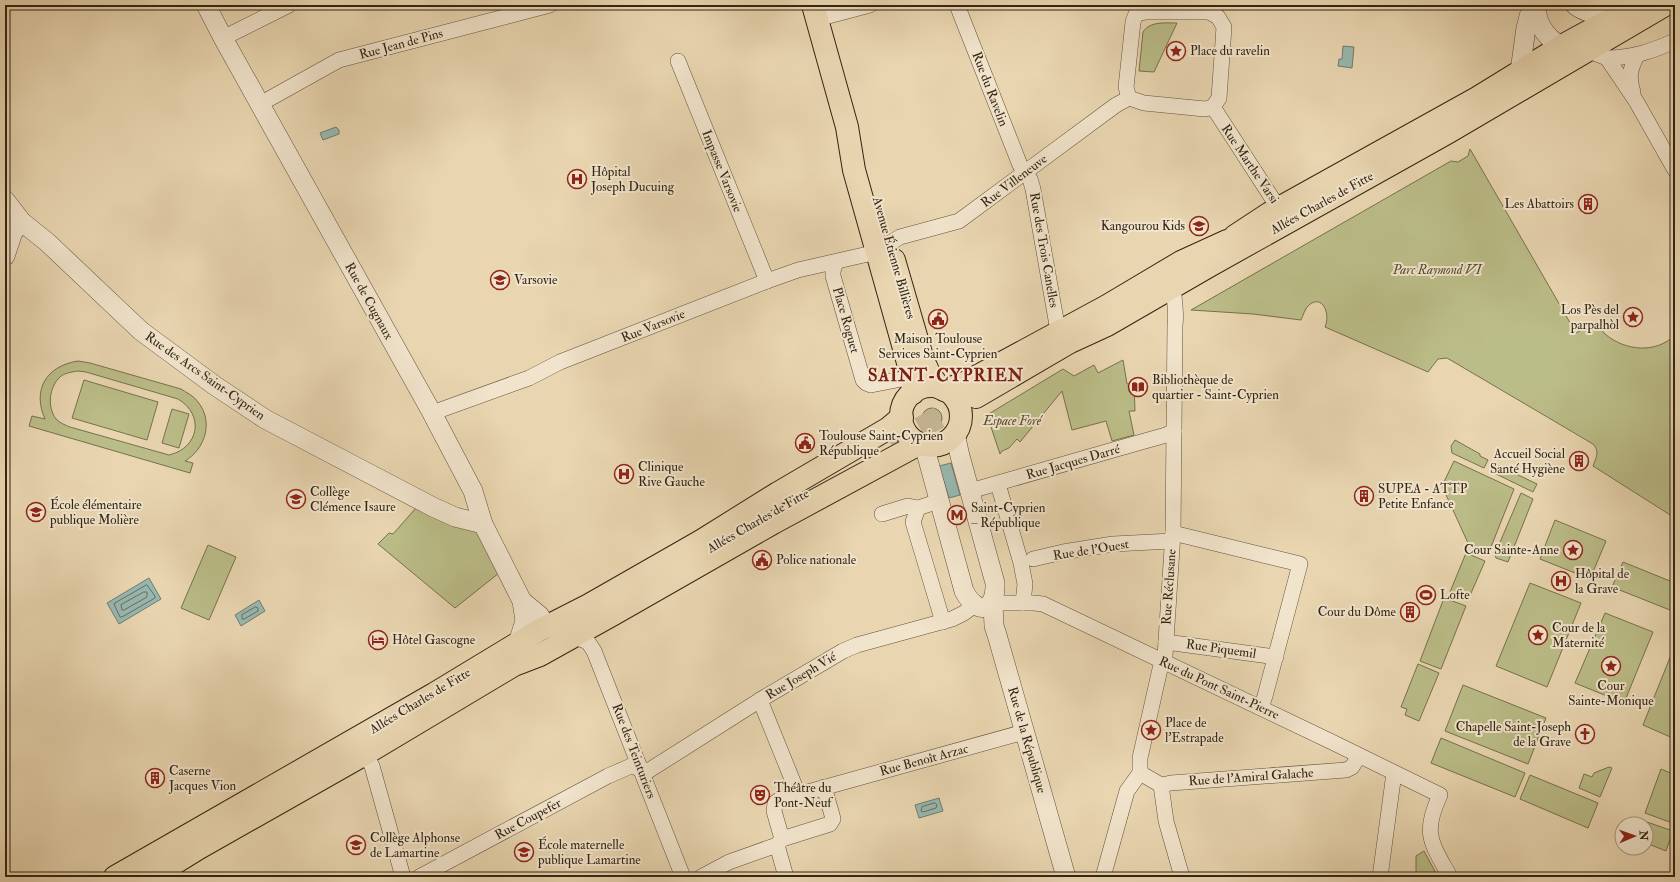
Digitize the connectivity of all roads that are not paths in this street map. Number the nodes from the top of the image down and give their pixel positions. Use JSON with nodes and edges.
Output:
{"nodes":[{"id":1,"x":206,"y":5,"type":"edge"},
{"id":2,"x":289,"y":5,"type":"edge"},
{"id":3,"x":550,"y":5,"type":"edge"},
{"id":4,"x":870,"y":5,"type":"edge"},
{"id":5,"x":957,"y":5,"type":"edge"},
{"id":6,"x":1532,"y":5,"type":"edge"},
{"id":7,"x":1536,"y":5,"type":"edge"},
{"id":8,"x":1575,"y":5,"type":"edge"},
{"id":9,"x":1665,"y":5,"type":"edge"},
{"id":10,"x":1634,"y":7,"type":"edge"},
{"id":11,"x":268,"y":10,"type":"edge"},
{"id":12,"x":1134,"y":10,"type":"edge"},
{"id":13,"x":1220,"y":11,"type":"edge"},
{"id":14,"x":815,"y":12,"type":"edge"},
{"id":15,"x":223,"y":38,"type":"junction"},
{"id":16,"x":1675,"y":41,"type":"edge"},
{"id":17,"x":1583,"y":52,"type":"junction"},
{"id":18,"x":1637,"y":55,"type":"junction"},
{"id":19,"x":678,"y":61,"type":"dead end"},
{"id":20,"x":1520,"y":71,"type":"junction"},
{"id":21,"x":1129,"y":98,"type":"junction"},
{"id":22,"x":1636,"y":101,"type":"junction"},
{"id":23,"x":260,"y":104,"type":"junction"},
{"id":24,"x":1213,"y":107,"type":"junction"},
{"id":25,"x":1675,"y":170,"type":"edge"},
{"id":26,"x":1025,"y":172,"type":"junction"},
{"id":27,"x":5,"y":200,"type":"edge"},
{"id":28,"x":1283,"y":215,"type":"junction"},
{"id":29,"x":22,"y":222,"type":"junction"},
{"id":30,"x":1233,"y":238,"type":"junction"},
{"id":31,"x":883,"y":248,"type":"junction"},
{"id":32,"x":5,"y":256,"type":"edge"},
{"id":33,"x":836,"y":262,"type":"junction"},
{"id":34,"x":767,"y":281,"type":"junction"},
{"id":35,"x":1173,"y":287,"type":"junction"},
{"id":36,"x":1107,"y":325,"type":"junction"},
{"id":37,"x":1058,"y":331,"type":"junction"},
{"id":38,"x":927,"y":387,"type":"junction"},
{"id":39,"x":432,"y":413,"type":"junction"},
{"id":40,"x":902,"y":417,"type":"junction"},
{"id":41,"x":958,"y":428,"type":"junction"},
{"id":42,"x":1174,"y":431,"type":"junction"},
{"id":43,"x":922,"y":444,"type":"junction"},
{"id":44,"x":998,"y":484,"type":"junction"},
{"id":45,"x":970,"y":491,"type":"junction"},
{"id":46,"x":939,"y":501,"type":"junction"},
{"id":47,"x":918,"y":508,"type":"junction"},
{"id":48,"x":882,"y":514,"type":"dead end"},
{"id":49,"x":483,"y":524,"type":"junction"},
{"id":50,"x":726,"y":526,"type":"junction"},
{"id":51,"x":1172,"y":537,"type":"junction"},
{"id":52,"x":1033,"y":559,"type":"dead end"},
{"id":53,"x":522,"y":601,"type":"junction"},
{"id":54,"x":632,"y":603,"type":"junction"},
{"id":55,"x":1023,"y":603,"type":"junction"},
{"id":56,"x":984,"y":604,"type":"junction"},
{"id":57,"x":943,"y":622,"type":"junction"},
{"id":58,"x":548,"y":626,"type":"junction"},
{"id":59,"x":580,"y":632,"type":"junction"},
{"id":60,"x":1166,"y":642,"type":"junction"},
{"id":61,"x":518,"y":643,"type":"junction"},
{"id":62,"x":1276,"y":657,"type":"junction"},
{"id":63,"x":1163,"y":662,"type":"junction"},
{"id":64,"x":760,"y":700,"type":"junction"},
{"id":65,"x":1261,"y":708,"type":"junction"},
{"id":66,"x":1024,"y":732,"type":"junction"},
{"id":67,"x":365,"y":754,"type":"junction"},
{"id":68,"x":1359,"y":756,"type":"junction"},
{"id":69,"x":639,"y":767,"type":"junction"},
{"id":70,"x":1140,"y":773,"type":"junction"},
{"id":71,"x":1394,"y":773,"type":"junction"},
{"id":72,"x":1161,"y":785,"type":"junction"},
{"id":73,"x":824,"y":787,"type":"junction"},
{"id":74,"x":798,"y":794,"type":"junction"},
{"id":75,"x":780,"y":842,"type":"junction"},
{"id":76,"x":142,"y":873,"type":"edge"},
{"id":77,"x":115,"y":877,"type":"edge"},
{"id":78,"x":403,"y":877,"type":"edge"},
{"id":79,"x":420,"y":877,"type":"edge"},
{"id":80,"x":683,"y":877,"type":"edge"},
{"id":81,"x":701,"y":877,"type":"edge"},
{"id":82,"x":786,"y":877,"type":"edge"},
{"id":83,"x":1066,"y":877,"type":"edge"},
{"id":84,"x":1103,"y":877,"type":"edge"},
{"id":85,"x":1182,"y":877,"type":"edge"},
{"id":86,"x":1380,"y":877,"type":"edge"},
{"id":87,"x":1450,"y":877,"type":"edge"}],
"edges":[{"from":1,"to":15,"type":"street","name":"Rue de Cugnaux"},
{"from":2,"to":11,"type":"street"},
{"from":3,"to":23,"type":"street","name":"Rue Jean de Pins"},
{"from":4,"to":14,"type":"street"},
{"from":5,"to":26,"type":"street","name":"Rue du Ravelin"},
{"from":6,"to":20,"type":"street"},
{"from":7,"to":17,"type":"street"},
{"from":8,"to":10,"type":"street"},
{"from":9,"to":17,"type":"main road","name":"Allées Charles de Fitte"},
{"from":10,"to":17,"type":"main road","name":"Allées Charles de Fitte"},
{"from":11,"to":15,"type":"street"},
{"from":12,"to":13,"type":"street"},
{"from":12,"to":21,"type":"street"},
{"from":13,"to":24,"type":"street"},
{"from":14,"to":31,"type":"main road","name":"Avenue Étienne Billières"},
{"from":15,"to":23,"type":"street","name":"Rue de Cugnaux"},
{"from":16,"to":18,"type":"street"},
{"from":17,"to":18,"type":"street"},
{"from":17,"to":20,"type":"main road","name":"Allées Charles de Fitte"},
{"from":17,"to":22,"type":"street"},
{"from":17,"to":28,"type":"main road","name":"Allées Charles de Fitte"},
{"from":18,"to":22,"type":"street"},
{"from":19,"to":34,"type":"street","name":"Impasse Varsovie"},
{"from":20,"to":28,"type":"main road","name":"Allées Charles de Fitte"},
{"from":21,"to":24,"type":"street"},
{"from":21,"to":26,"type":"street","name":"Rue Villeneuve"},
{"from":22,"to":25,"type":"street"},
{"from":23,"to":39,"type":"street","name":"Rue de Cugnaux"},
{"from":24,"to":28,"type":"street","name":"Rue Marthe Varsi"},
{"from":26,"to":31,"type":"street","name":"Rue Villeneuve"},
{"from":26,"to":37,"type":"street","name":"Rue des Trois Canelles"},
{"from":27,"to":29,"type":"street","name":"Rue des Arcs Saint-Cyprien"},
{"from":28,"to":30,"type":"main road","name":"Allées Charles de Fitte"},
{"from":28,"to":35,"type":"main road","name":"Allées Charles de Fitte"},
{"from":29,"to":32,"type":"street"},
{"from":29,"to":49,"type":"street","name":"Rue des Arcs Saint-Cyprien"},
{"from":30,"to":36,"type":"main road","name":"Allées Charles de Fitte"},
{"from":30,"to":37,"type":"main road"},
{"from":31,"to":33,"type":"street","name":"Rue Varsovie"},
{"from":31,"to":38,"type":"main road","name":"Avenue Étienne Billières"},
{"from":31,"to":38,"type":"main road","name":"Avenue Étienne Billières"},
{"from":33,"to":34,"type":"street","name":"Rue Varsovie"},
{"from":33,"to":38,"type":"street","name":"Place Roguet"},
{"from":34,"to":39,"type":"street","name":"Rue Varsovie"},
{"from":35,"to":36,"type":"main road","name":"Allées Charles de Fitte"},
{"from":35,"to":42,"type":"street","name":"Rue Réclusane"},
{"from":36,"to":41,"type":"main road"},
{"from":37,"to":38,"type":"main road"},
{"from":38,"to":40,"type":"main road"},
{"from":38,"to":41,"type":"main road"},
{"from":39,"to":49,"type":"street","name":"Rue de Cugnaux"},
{"from":40,"to":43,"type":"main road"},
{"from":40,"to":50,"type":"main road","name":"Allées Charles de Fitte"},
{"from":41,"to":43,"type":"main road"},
{"from":41,"to":45,"type":"street","name":"Rue de la République"},
{"from":42,"to":44,"type":"street","name":"Rue Jacques Darré"},
{"from":42,"to":51,"type":"street","name":"Rue Réclusane"},
{"from":43,"to":46,"type":"street"},
{"from":43,"to":54,"type":"main road","name":"Allées Charles de Fitte"},
{"from":44,"to":45,"type":"street","name":"Rue Jacques Darré"},
{"from":44,"to":55,"type":"street"},
{"from":45,"to":56,"type":"street","name":"Rue de la République"},
{"from":46,"to":47,"type":"street"},
{"from":46,"to":56,"type":"street"},
{"from":47,"to":48,"type":"street"},
{"from":47,"to":57,"type":"street"},
{"from":49,"to":53,"type":"street","name":"Rue de Cugnaux"},
{"from":50,"to":54,"type":"main road","name":"Allées Charles de Fitte"},
{"from":50,"to":58,"type":"main road","name":"Allées Charles de Fitte"},
{"from":51,"to":52,"type":"street","name":"Rue de l'Ouest"},
{"from":51,"to":60,"type":"street","name":"Rue Réclusane"},
{"from":51,"to":62,"type":"street","name":"Rue de l'Ouest"},
{"from":53,"to":58,"type":"street","name":"Rue de Cugnaux"},
{"from":53,"to":61,"type":"street","name":"Rue de Cugnaux"},
{"from":54,"to":59,"type":"main road","name":"Allées Charles de Fitte"},
{"from":55,"to":56,"type":"street","name":"Rue du Pont Saint-Pierre"},
{"from":55,"to":63,"type":"street","name":"Rue du Pont Saint-Pierre"},
{"from":56,"to":57,"type":"street","name":"Rue Joseph Vié"},
{"from":56,"to":66,"type":"street","name":"Rue de la République"},
{"from":57,"to":64,"type":"street","name":"Rue Joseph Vié"},
{"from":58,"to":59,"type":"street"},
{"from":58,"to":61,"type":"main road","name":"Allées Charles de Fitte"},
{"from":59,"to":67,"type":"main road","name":"Allées Charles de Fitte"},
{"from":59,"to":69,"type":"street","name":"Rue des Teinturiers"},
{"from":60,"to":62,"type":"street","name":"Rue Piquemil"},
{"from":60,"to":63,"type":"street","name":"Rue Réclusane"},
{"from":61,"to":76,"type":"main road","name":"Allées Charles de Fitte"},
{"from":62,"to":65,"type":"street"},
{"from":63,"to":65,"type":"street","name":"Rue du Pont Saint-Pierre"},
{"from":63,"to":70,"type":"street","name":"Rue Réclusane"},
{"from":64,"to":69,"type":"street","name":"Rue Joseph Vié"},
{"from":64,"to":74,"type":"street"},
{"from":65,"to":68,"type":"street","name":"Rue du Pont Saint-Pierre"},
{"from":66,"to":73,"type":"street","name":"Rue Benoît Arzac"},
{"from":66,"to":83,"type":"street","name":"Rue de la République"},
{"from":67,"to":76,"type":"main road","name":"Allées Charles de Fitte"},
{"from":67,"to":78,"type":"street"},
{"from":68,"to":71,"type":"street","name":"Rue du Pont Saint-Pierre"},
{"from":68,"to":72,"type":"street","name":"Rue de l'Amiral Galache"},
{"from":69,"to":79,"type":"street","name":"Rue Coupefer"},
{"from":69,"to":80,"type":"street","name":"Rue des Teinturiers"},
{"from":70,"to":72,"type":"street"},
{"from":70,"to":84,"type":"street"},
{"from":71,"to":86,"type":"street"},
{"from":71,"to":87,"type":"street","name":"Rue du Pont Saint-Pierre"},
{"from":72,"to":85,"type":"street"},
{"from":73,"to":74,"type":"street","name":"Rue Benoît Arzac"},
{"from":73,"to":75,"type":"street"},
{"from":74,"to":75,"type":"street","name":"Rue Benoît Arzac"},
{"from":75,"to":81,"type":"street"},
{"from":75,"to":82,"type":"street"},
{"from":76,"to":77,"type":"main road","name":"Allées Charles de Fitte"}]}
